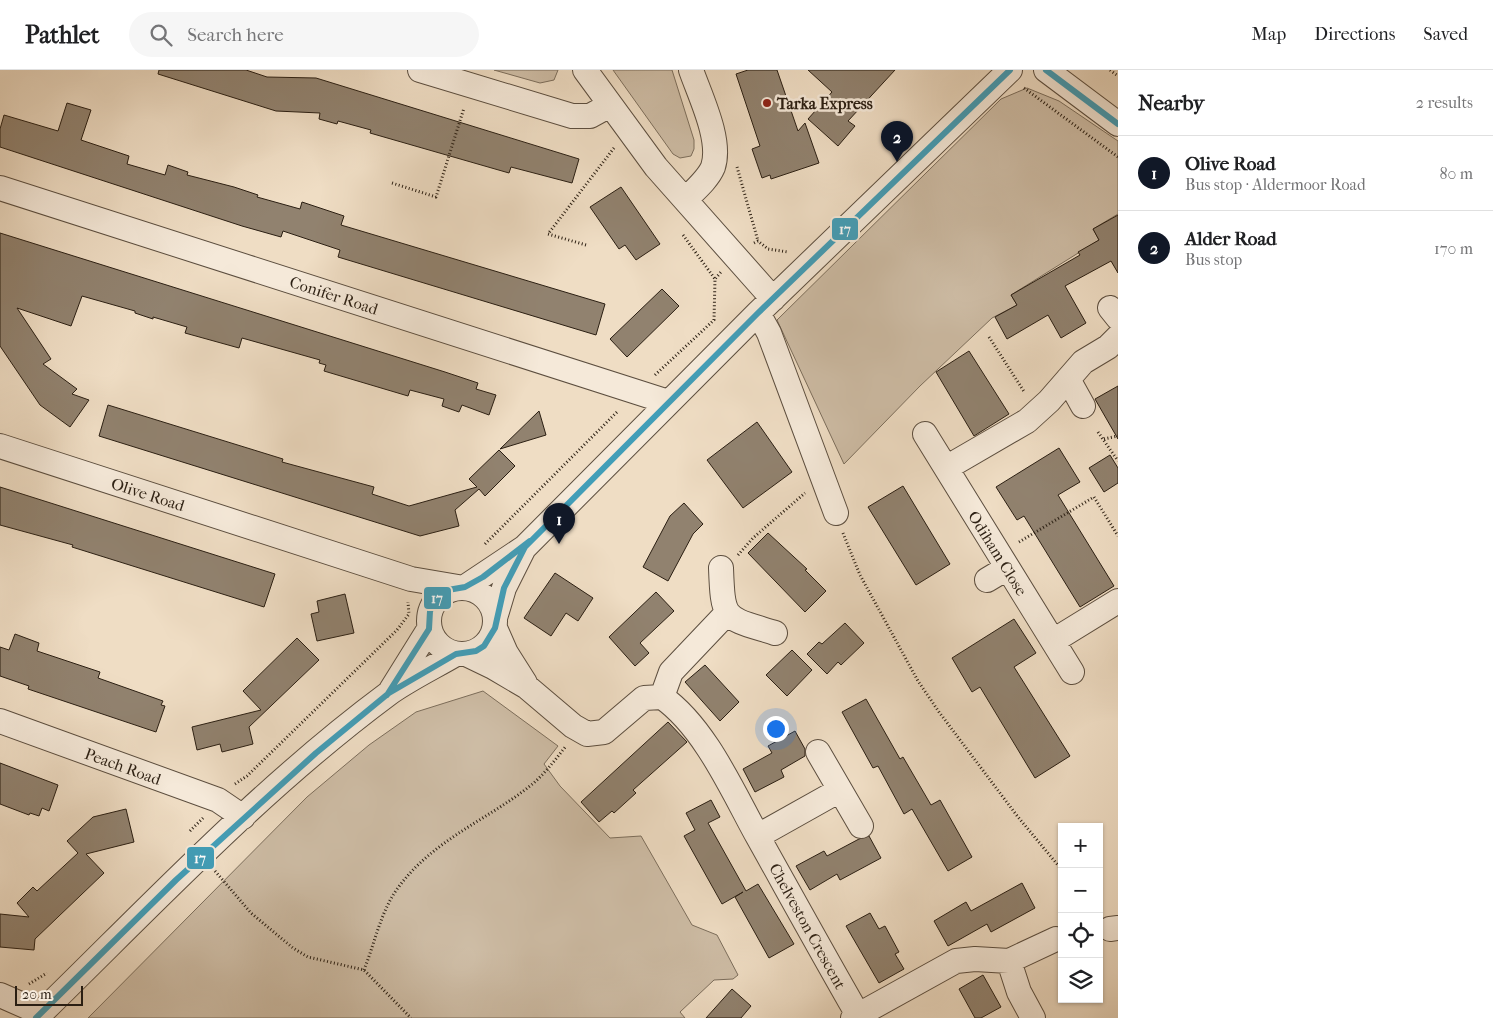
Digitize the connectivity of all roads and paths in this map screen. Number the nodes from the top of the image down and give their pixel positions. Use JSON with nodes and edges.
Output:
{"nodes":[{"id":1,"x":420,"y":70,"type":"edge"},
{"id":2,"x":585,"y":70,"type":"edge"},
{"id":3,"x":691,"y":70,"type":"edge"},
{"id":4,"x":1046,"y":70,"type":"edge"},
{"id":5,"x":1110,"y":70,"type":"edge"},
{"id":6,"x":1007,"y":72,"type":"edge"},
{"id":7,"x":1118,"y":76,"type":"edge"},
{"id":8,"x":471,"y":85,"type":"junction"},
{"id":9,"x":610,"y":105,"type":"junction"},
{"id":10,"x":1118,"y":124,"type":"edge"},
{"id":11,"x":629,"y":130,"type":"junction"},
{"id":12,"x":714,"y":144,"type":"junction"},
{"id":13,"x":1118,"y":157,"type":"edge"},
{"id":14,"x":392,"y":183,"type":"dead end"},
{"id":15,"x":0,"y":188,"type":"edge"},
{"id":16,"x":686,"y":199,"type":"junction"},
{"id":17,"x":758,"y":241,"type":"junction"},
{"id":18,"x":586,"y":244,"type":"dead end"},
{"id":19,"x":796,"y":249,"type":"dead end"},
{"id":20,"x":736,"y":256,"type":"junction"},
{"id":21,"x":766,"y":306,"type":"junction"},
{"id":22,"x":989,"y":337,"type":"dead end"},
{"id":23,"x":1118,"y":337,"type":"edge"},
{"id":24,"x":1068,"y":379,"type":"junction"},
{"id":25,"x":637,"y":392,"type":"junction"},
{"id":26,"x":668,"y":402,"type":"junction"},
{"id":27,"x":1083,"y":406,"type":"dead end"},
{"id":28,"x":1037,"y":413,"type":"junction"},
{"id":29,"x":1098,"y":432,"type":"dead end"},
{"id":30,"x":925,"y":434,"type":"dead end"},
{"id":31,"x":1118,"y":436,"type":"edge"},
{"id":32,"x":1104,"y":439,"type":"junction"},
{"id":33,"x":0,"y":446,"type":"edge"},
{"id":34,"x":1118,"y":461,"type":"edge"},
{"id":35,"x":946,"y":468,"type":"junction"},
{"id":36,"x":822,"y":478,"type":"junction"},
{"id":37,"x":836,"y":514,"type":"joint"},
{"id":38,"x":1118,"y":536,"type":"edge"},
{"id":39,"x":484,"y":546,"type":"dead end"},
{"id":40,"x":525,"y":547,"type":"junction"},
{"id":41,"x":1003,"y":561,"type":"junction"},
{"id":42,"x":721,"y":568,"type":"joint"},
{"id":43,"x":987,"y":580,"type":"dead end"},
{"id":44,"x":414,"y":587,"type":"junction"},
{"id":45,"x":461,"y":587,"type":"junction"},
{"id":46,"x":1118,"y":601,"type":"edge"},
{"id":47,"x":727,"y":612,"type":"junction"},
{"id":48,"x":429,"y":623,"type":"junction"},
{"id":49,"x":495,"y":623,"type":"junction"},
{"id":50,"x":775,"y":633,"type":"dead end"},
{"id":51,"x":1052,"y":641,"type":"junction"},
{"id":52,"x":461,"y":654,"type":"junction"},
{"id":53,"x":1072,"y":672,"type":"dead end"},
{"id":54,"x":527,"y":687,"type":"junction"},
{"id":55,"x":389,"y":693,"type":"junction"},
{"id":56,"x":662,"y":697,"type":"junction"},
{"id":57,"x":0,"y":721,"type":"edge"},
{"id":58,"x":579,"y":730,"type":"junction"},
{"id":59,"x":818,"y":752,"type":"dead end"},
{"id":60,"x":840,"y":790,"type":"junction"},
{"id":61,"x":218,"y":800,"type":"junction"},
{"id":62,"x":243,"y":817,"type":"junction"},
{"id":63,"x":861,"y":826,"type":"dead end"},
{"id":64,"x":758,"y":836,"type":"junction"},
{"id":65,"x":185,"y":837,"type":"dead end"},
{"id":66,"x":201,"y":856,"type":"junction"},
{"id":67,"x":1060,"y":868,"type":"edge"},
{"id":68,"x":1056,"y":938,"type":"dead end"},
{"id":69,"x":1009,"y":961,"type":"junction"},
{"id":70,"x":53,"y":969,"type":"dead end"},
{"id":71,"x":364,"y":970,"type":"junction"},
{"id":72,"x":7,"y":998,"type":"edge"},
{"id":73,"x":39,"y":1016,"type":"edge"},
{"id":74,"x":855,"y":1017,"type":"edge"},
{"id":75,"x":411,"y":1018,"type":"edge"},
{"id":76,"x":1033,"y":1018,"type":"edge"}],
"edges":[{"from":1,"to":8,"type":"street"},
{"from":2,"to":9,"type":"street"},
{"from":3,"to":12,"type":"street"},
{"from":4,"to":10,"type":"street"},
{"from":5,"to":7,"type":"path"},
{"from":6,"to":13,"type":"path"},
{"from":6,"to":21,"type":"street"},
{"from":8,"to":9,"type":"street"},
{"from":8,"to":14,"type":"path"},
{"from":9,"to":11,"type":"street"},
{"from":11,"to":16,"type":"street"},
{"from":11,"to":18,"type":"path"},
{"from":12,"to":16,"type":"street"},
{"from":12,"to":17,"type":"path"},
{"from":15,"to":25,"type":"street","name":"Conifer Road"},
{"from":16,"to":20,"type":"street"},
{"from":17,"to":19,"type":"path"},
{"from":17,"to":20,"type":"path"},
{"from":20,"to":21,"type":"street"},
{"from":20,"to":25,"type":"path"},
{"from":21,"to":26,"type":"street"},
{"from":21,"to":36,"type":"street"},
{"from":22,"to":28,"type":"path"},
{"from":23,"to":24,"type":"street"},
{"from":24,"to":27,"type":"street"},
{"from":24,"to":28,"type":"street"},
{"from":25,"to":26,"type":"street","name":"Conifer Road"},
{"from":25,"to":39,"type":"path"},
{"from":26,"to":40,"type":"street"},
{"from":28,"to":35,"type":"street"},
{"from":29,"to":32,"type":"path"},
{"from":30,"to":35,"type":"street","name":"Odiham Close"},
{"from":31,"to":32,"type":"path"},
{"from":32,"to":34,"type":"path"},
{"from":33,"to":44,"type":"street","name":"Olive Road"},
{"from":35,"to":41,"type":"street","name":"Odiham Close"},
{"from":36,"to":37,"type":"street"},
{"from":36,"to":42,"type":"path"},
{"from":37,"to":67,"type":"path"},
{"from":38,"to":41,"type":"path"},
{"from":40,"to":45,"type":"street"},
{"from":40,"to":49,"type":"street"},
{"from":41,"to":43,"type":"street"},
{"from":41,"to":51,"type":"street","name":"Odiham Close"},
{"from":42,"to":47,"type":"street"},
{"from":44,"to":45,"type":"street","name":"Olive Road"},
{"from":44,"to":48,"type":"street"},
{"from":44,"to":61,"type":"path"},
{"from":45,"to":48,"type":"street"},
{"from":45,"to":49,"type":"street"},
{"from":46,"to":51,"type":"street"},
{"from":47,"to":50,"type":"street"},
{"from":47,"to":56,"type":"street"},
{"from":48,"to":52,"type":"street"},
{"from":48,"to":55,"type":"street"},
{"from":49,"to":52,"type":"street"},
{"from":49,"to":54,"type":"street"},
{"from":51,"to":53,"type":"street","name":"Odiham Close"},
{"from":52,"to":54,"type":"street"},
{"from":52,"to":55,"type":"street"},
{"from":54,"to":58,"type":"street"},
{"from":55,"to":62,"type":"street"},
{"from":56,"to":58,"type":"street"},
{"from":56,"to":64,"type":"street","name":"Chelveston Crescent"},
{"from":57,"to":61,"type":"street","name":"Peach Road"},
{"from":58,"to":71,"type":"path"},
{"from":59,"to":60,"type":"street"},
{"from":60,"to":63,"type":"street"},
{"from":60,"to":64,"type":"street"},
{"from":61,"to":62,"type":"street","name":"Peach Road"},
{"from":61,"to":65,"type":"path"},
{"from":62,"to":66,"type":"street"},
{"from":64,"to":74,"type":"street","name":"Chelveston Crescent"},
{"from":66,"to":71,"type":"path"},
{"from":66,"to":73,"type":"street"},
{"from":68,"to":69,"type":"street","name":"Chelveston Crescent"},
{"from":69,"to":74,"type":"street","name":"Chelveston Crescent"},
{"from":69,"to":76,"type":"street"},
{"from":70,"to":72,"type":"path"},
{"from":71,"to":75,"type":"path"},
{"from":72,"to":73,"type":"street"}]}
